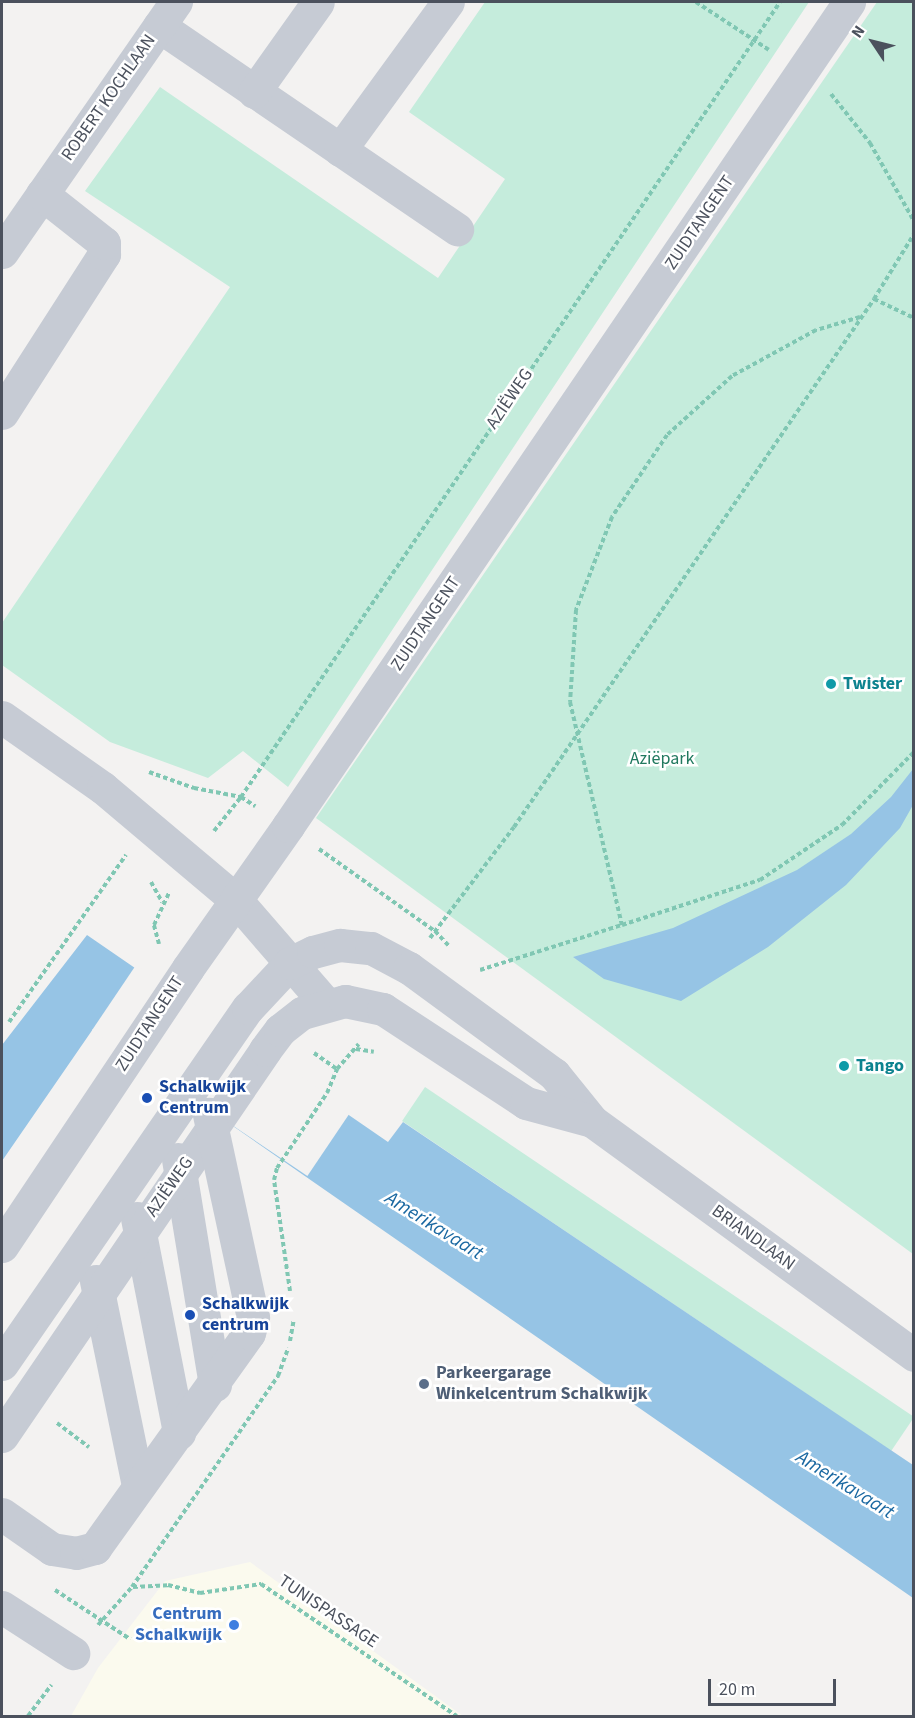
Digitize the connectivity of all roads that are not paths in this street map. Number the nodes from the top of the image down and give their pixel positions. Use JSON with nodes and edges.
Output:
{"nodes":[{"id":1,"x":318,"y":2,"type":"edge"},
{"id":2,"x":448,"y":2,"type":"edge"},
{"id":3,"x":849,"y":2,"type":"edge"},
{"id":4,"x":167,"y":14,"type":"edge"},
{"id":5,"x":254,"y":92,"type":"junction"},
{"id":6,"x":340,"y":150,"type":"junction"},
{"id":7,"x":42,"y":194,"type":"junction"},
{"id":8,"x":457,"y":229,"type":"dead end"},
{"id":9,"x":6,"y":237,"type":"edge"},
{"id":10,"x":2,"y":413,"type":"edge"},
{"id":11,"x":2,"y":717,"type":"edge"},
{"id":12,"x":236,"y":900,"type":"junction"},
{"id":13,"x":290,"y":963,"type":"junction"},
{"id":14,"x":327,"y":1005,"type":"junction"},
{"id":15,"x":195,"y":1111,"type":"junction"},
{"id":16,"x":592,"y":1121,"type":"junction"},
{"id":17,"x":225,"y":1180,"type":"junction"},
{"id":18,"x":127,"y":1184,"type":"junction"},
{"id":19,"x":181,"y":1184,"type":"junction"},
{"id":20,"x":141,"y":1230,"type":"junction"},
{"id":21,"x":86,"y":1244,"type":"junction"},
{"id":22,"x":2,"y":1246,"type":"edge"},
{"id":23,"x":136,"y":1265,"type":"junction"},
{"id":24,"x":99,"y":1292,"type":"junction"},
{"id":25,"x":94,"y":1327,"type":"junction"},
{"id":26,"x":912,"y":1350,"type":"edge"},
{"id":27,"x":2,"y":1364,"type":"edge"},
{"id":28,"x":215,"y":1385,"type":"junction"},
{"id":29,"x":179,"y":1433,"type":"junction"},
{"id":30,"x":2,"y":1436,"type":"edge"},
{"id":31,"x":138,"y":1485,"type":"junction"},
{"id":32,"x":2,"y":1514,"type":"edge"},
{"id":33,"x":2,"y":1607,"type":"edge"},
{"id":34,"x":73,"y":1653,"type":"dead end"}],
"edges":[{"from":1,"to":5,"type":"street"},
{"from":2,"to":6,"type":"street"},
{"from":3,"to":12,"type":"street","name":"ZUIDTANGENT"},
{"from":4,"to":5,"type":"street"},
{"from":4,"to":7,"type":"street","name":"ROBERT KOCHLAAN"},
{"from":5,"to":6,"type":"street"},
{"from":6,"to":8,"type":"street"},
{"from":7,"to":9,"type":"street","name":"ROBERT KOCHLAAN"},
{"from":7,"to":10,"type":"street"},
{"from":11,"to":12,"type":"street"},
{"from":12,"to":13,"type":"street"},
{"from":12,"to":22,"type":"street","name":"ZUIDTANGENT"},
{"from":13,"to":14,"type":"street"},
{"from":13,"to":15,"type":"street","name":"AZIËWEG"},
{"from":13,"to":16,"type":"street","name":"BRIANDLAAN"},
{"from":14,"to":15,"type":"street","name":"AZIËWEG"},
{"from":14,"to":16,"type":"street","name":"BRIANDLAAN"},
{"from":15,"to":17,"type":"street"},
{"from":15,"to":18,"type":"street","name":"AZIËWEG"},
{"from":15,"to":19,"type":"street","name":"AZIËWEG"},
{"from":16,"to":26,"type":"street","name":"BRIANDLAAN"},
{"from":17,"to":19,"type":"street"},
{"from":17,"to":28,"type":"street"},
{"from":18,"to":20,"type":"street"},
{"from":18,"to":21,"type":"street","name":"AZIËWEG"},
{"from":19,"to":20,"type":"street","name":"AZIËWEG"},
{"from":19,"to":28,"type":"street"},
{"from":20,"to":23,"type":"street"},
{"from":21,"to":24,"type":"street"},
{"from":21,"to":27,"type":"street","name":"AZIËWEG"},
{"from":23,"to":24,"type":"street"},
{"from":23,"to":29,"type":"street"},
{"from":24,"to":25,"type":"street"},
{"from":25,"to":30,"type":"street"},
{"from":25,"to":31,"type":"street"},
{"from":28,"to":29,"type":"street"},
{"from":29,"to":31,"type":"street"},
{"from":31,"to":32,"type":"street"},
{"from":33,"to":34,"type":"street"}]}
